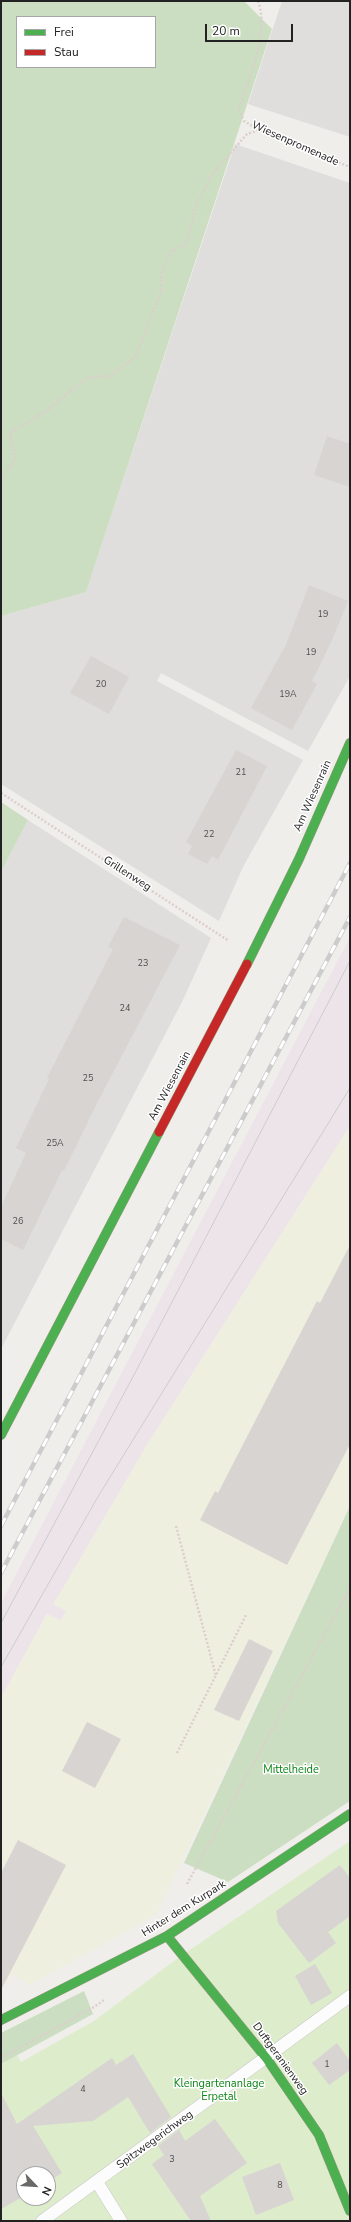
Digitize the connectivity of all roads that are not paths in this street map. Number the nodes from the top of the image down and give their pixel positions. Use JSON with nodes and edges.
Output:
{"nodes":[{"id":1,"x":350,"y":743,"type":"edge"},
{"id":2,"x":1,"y":1435,"type":"edge"},
{"id":3,"x":350,"y":1814,"type":"edge"},
{"id":4,"x":167,"y":1936,"type":"junction"},
{"id":5,"x":350,"y":1996,"type":"edge"},
{"id":6,"x":1,"y":2020,"type":"edge"},
{"id":7,"x":267,"y":2059,"type":"junction"},
{"id":8,"x":97,"y":2182,"type":"junction"},
{"id":9,"x":350,"y":2211,"type":"edge"},
{"id":10,"x":42,"y":2221,"type":"edge"},
{"id":11,"x":121,"y":2221,"type":"edge"}],
"edges":[{"from":1,"to":2,"type":"street","name":"Am Wiesenrain"},
{"from":3,"to":4,"type":"street","name":"Hinter dem Kurpark"},
{"from":4,"to":6,"type":"street","name":"Hinter dem Kurpark"},
{"from":4,"to":7,"type":"street","name":"Duftgeranienweg"},
{"from":5,"to":7,"type":"lane","name":"Spitzwegerichweg"},
{"from":7,"to":8,"type":"lane","name":"Spitzwegerichweg"},
{"from":7,"to":9,"type":"street","name":"Duftgeranienweg"},
{"from":8,"to":10,"type":"lane","name":"Spitzwegerichweg"},
{"from":8,"to":11,"type":"lane"}]}
